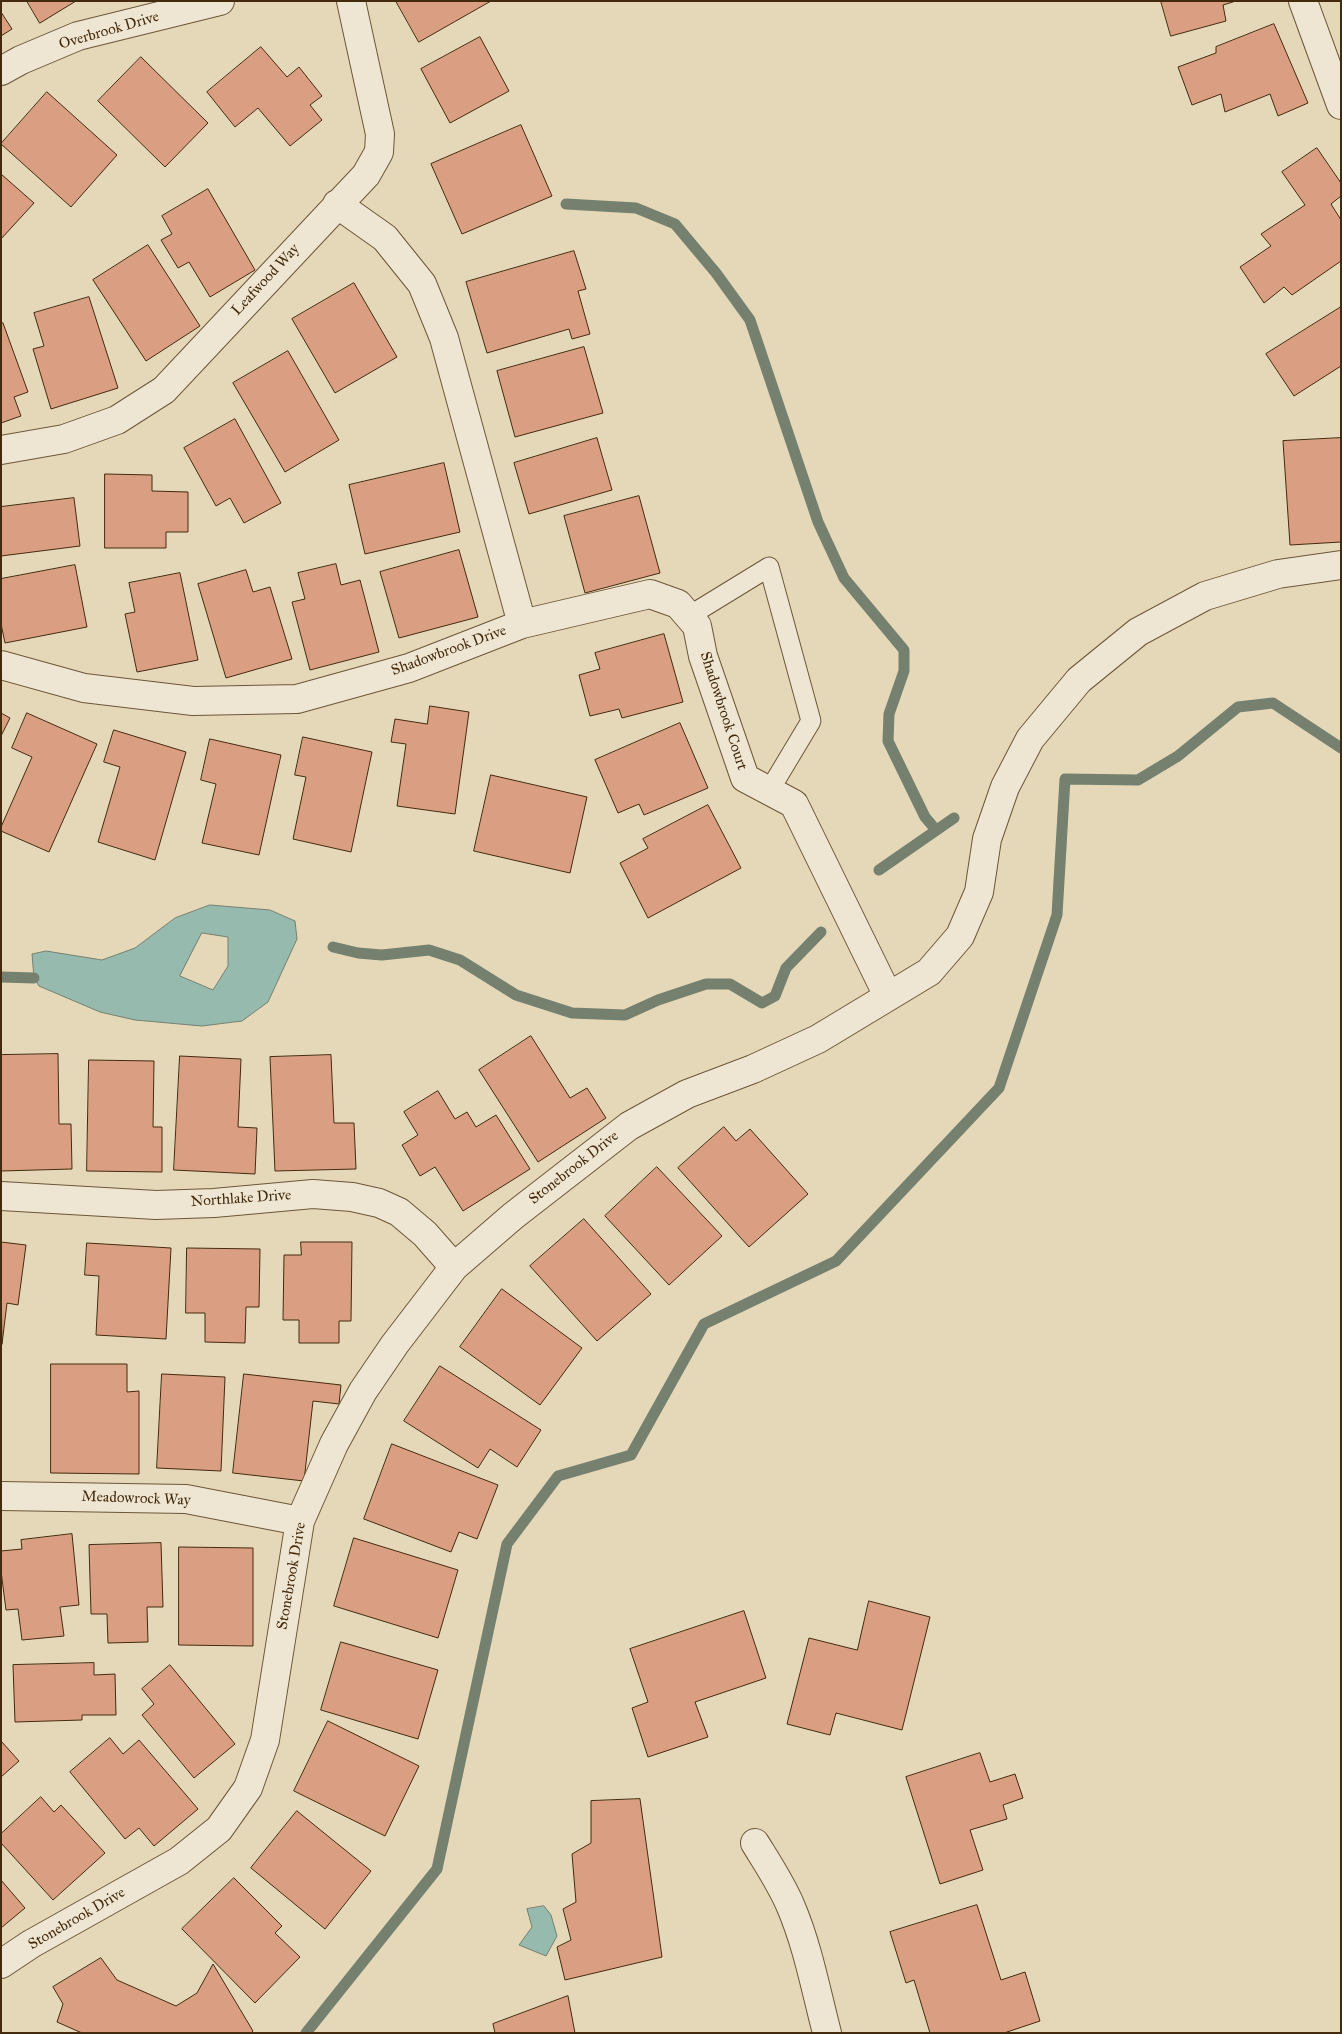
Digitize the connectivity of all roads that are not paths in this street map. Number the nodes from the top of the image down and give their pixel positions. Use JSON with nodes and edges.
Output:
{"nodes":[{"id":1,"x":220,"y":1,"type":"edge"},
{"id":2,"x":351,"y":1,"type":"edge"},
{"id":3,"x":1303,"y":1,"type":"edge"},
{"id":4,"x":1,"y":71,"type":"edge"},
{"id":5,"x":1341,"y":104,"type":"edge"},
{"id":6,"x":337,"y":204,"type":"junction"},
{"id":7,"x":1,"y":450,"type":"edge"},
{"id":8,"x":1341,"y":565,"type":"edge"},
{"id":9,"x":689,"y":616,"type":"junction"},
{"id":10,"x":522,"y":624,"type":"junction"},
{"id":11,"x":1,"y":666,"type":"edge"},
{"id":12,"x":769,"y":791,"type":"junction"},
{"id":13,"x":888,"y":996,"type":"junction"},
{"id":14,"x":1,"y":1196,"type":"edge"},
{"id":15,"x":454,"y":1267,"type":"junction"},
{"id":16,"x":1,"y":1496,"type":"edge"},
{"id":17,"x":300,"y":1521,"type":"junction"},
{"id":18,"x":755,"y":1843,"type":"dead end"},
{"id":19,"x":1,"y":1964,"type":"edge"},
{"id":20,"x":827,"y":2033,"type":"edge"}],
"edges":[{"from":1,"to":4,"type":"street","name":"Overbrook Drive"},
{"from":2,"to":6,"type":"street","name":"Leafwood Way"},
{"from":3,"to":5,"type":"street"},
{"from":6,"to":7,"type":"street","name":"Leafwood Way"},
{"from":6,"to":10,"type":"street","name":"Shadowbrook Drive"},
{"from":8,"to":13,"type":"street","name":"Stonebrook Drive"},
{"from":9,"to":10,"type":"street","name":"Shadowbrook Court"},
{"from":9,"to":12,"type":"street","name":"Shadowbrook Court"},
{"from":9,"to":12,"type":"lane"},
{"from":10,"to":11,"type":"street","name":"Shadowbrook Drive"},
{"from":12,"to":13,"type":"street","name":"Shadowbrook Court"},
{"from":13,"to":15,"type":"street","name":"Stonebrook Drive"},
{"from":14,"to":15,"type":"street","name":"Northlake Drive"},
{"from":15,"to":17,"type":"street","name":"Stonebrook Drive"},
{"from":16,"to":17,"type":"street","name":"Meadowrock Way"},
{"from":17,"to":19,"type":"street","name":"Stonebrook Drive"},
{"from":18,"to":20,"type":"street"}]}
